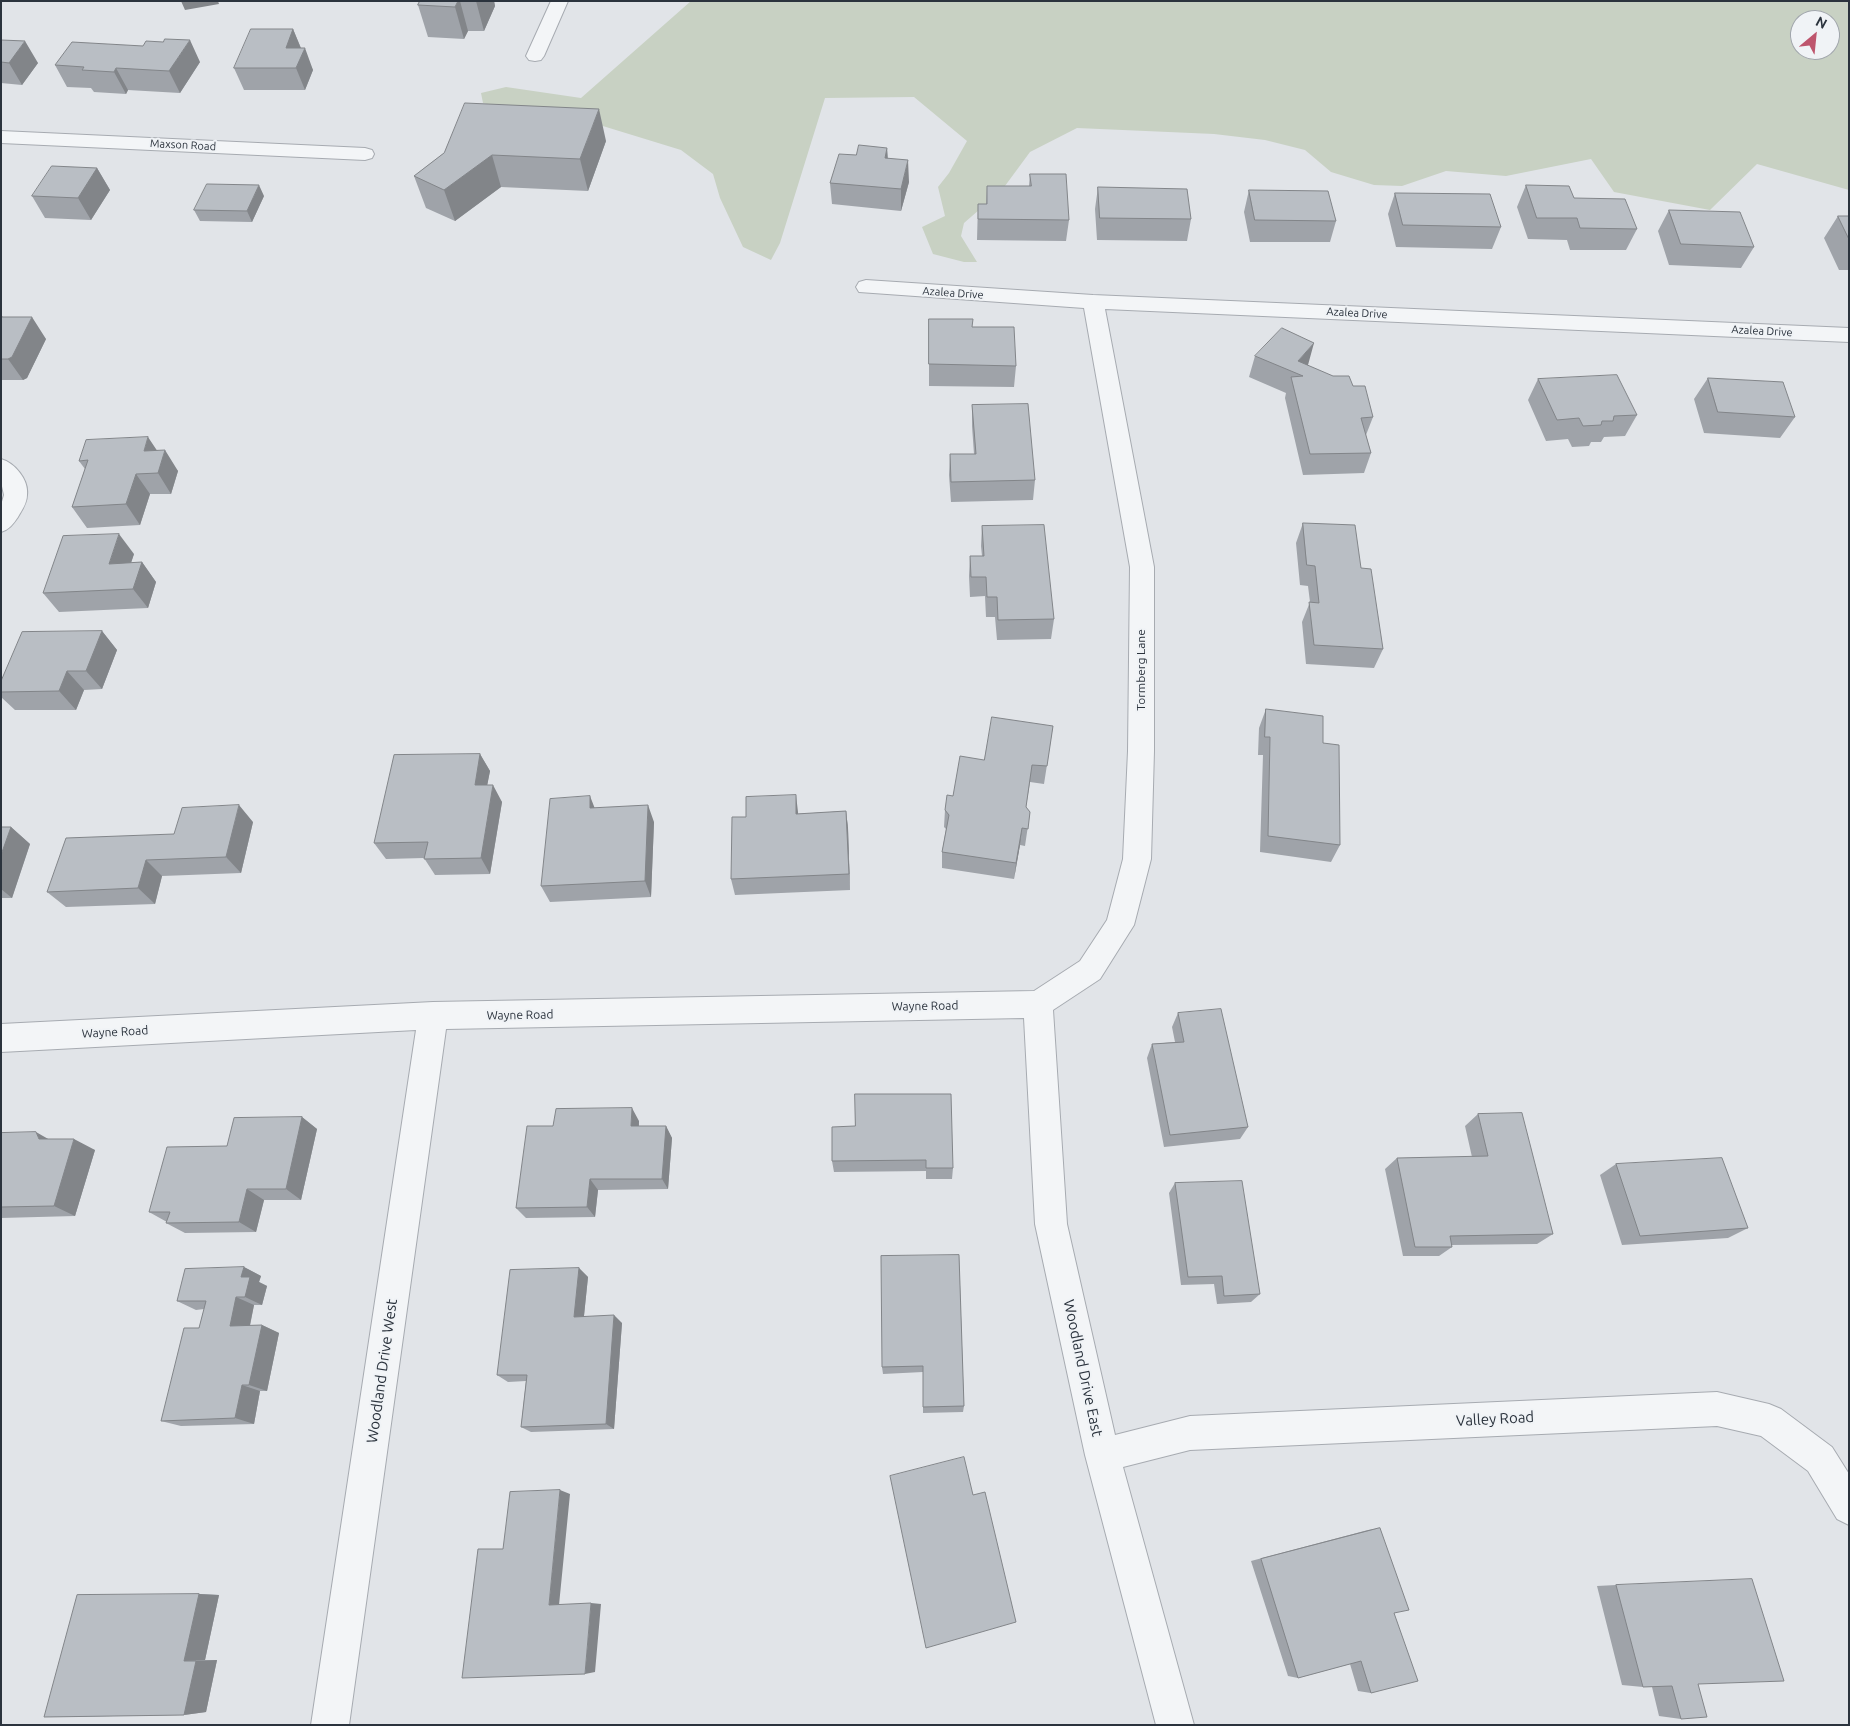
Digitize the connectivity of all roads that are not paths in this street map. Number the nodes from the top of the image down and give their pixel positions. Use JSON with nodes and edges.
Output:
{"nodes":[{"id":1,"x":560,"y":1,"type":"edge"},
{"id":2,"x":535,"y":56,"type":"dead end"},
{"id":3,"x":1,"y":137,"type":"edge"},
{"id":4,"x":365,"y":154,"type":"dead end"},
{"id":5,"x":866,"y":287,"type":"dead end"},
{"id":6,"x":1093,"y":302,"type":"junction"},
{"id":7,"x":1849,"y":335,"type":"edge"},
{"id":8,"x":1,"y":467,"type":"edge"},
{"id":9,"x":1,"y":523,"type":"edge"},
{"id":10,"x":1038,"y":1004,"type":"junction"},
{"id":11,"x":433,"y":1016,"type":"junction"},
{"id":12,"x":1,"y":1038,"type":"edge"},
{"id":13,"x":1102,"y":1455,"type":"junction"},
{"id":14,"x":1849,"y":1507,"type":"edge"},
{"id":15,"x":330,"y":1725,"type":"edge"},
{"id":16,"x":1175,"y":1725,"type":"edge"}],
"edges":[{"from":1,"to":2,"type":"street"},
{"from":3,"to":4,"type":"street","name":"Maxson Road"},
{"from":5,"to":6,"type":"street","name":"Azalea Drive"},
{"from":6,"to":7,"type":"street","name":"Azalea Drive"},
{"from":6,"to":10,"type":"street","name":"Tormberg Lane"},
{"from":8,"to":9,"type":"street"},
{"from":10,"to":11,"type":"street","name":"Wayne Road"},
{"from":10,"to":13,"type":"street","name":"Woodland Drive East"},
{"from":11,"to":12,"type":"street","name":"Wayne Road"},
{"from":11,"to":15,"type":"street","name":"Woodland Drive West"},
{"from":13,"to":14,"type":"street","name":"Valley Road"},
{"from":13,"to":16,"type":"street","name":"Woodland Drive East"}]}
